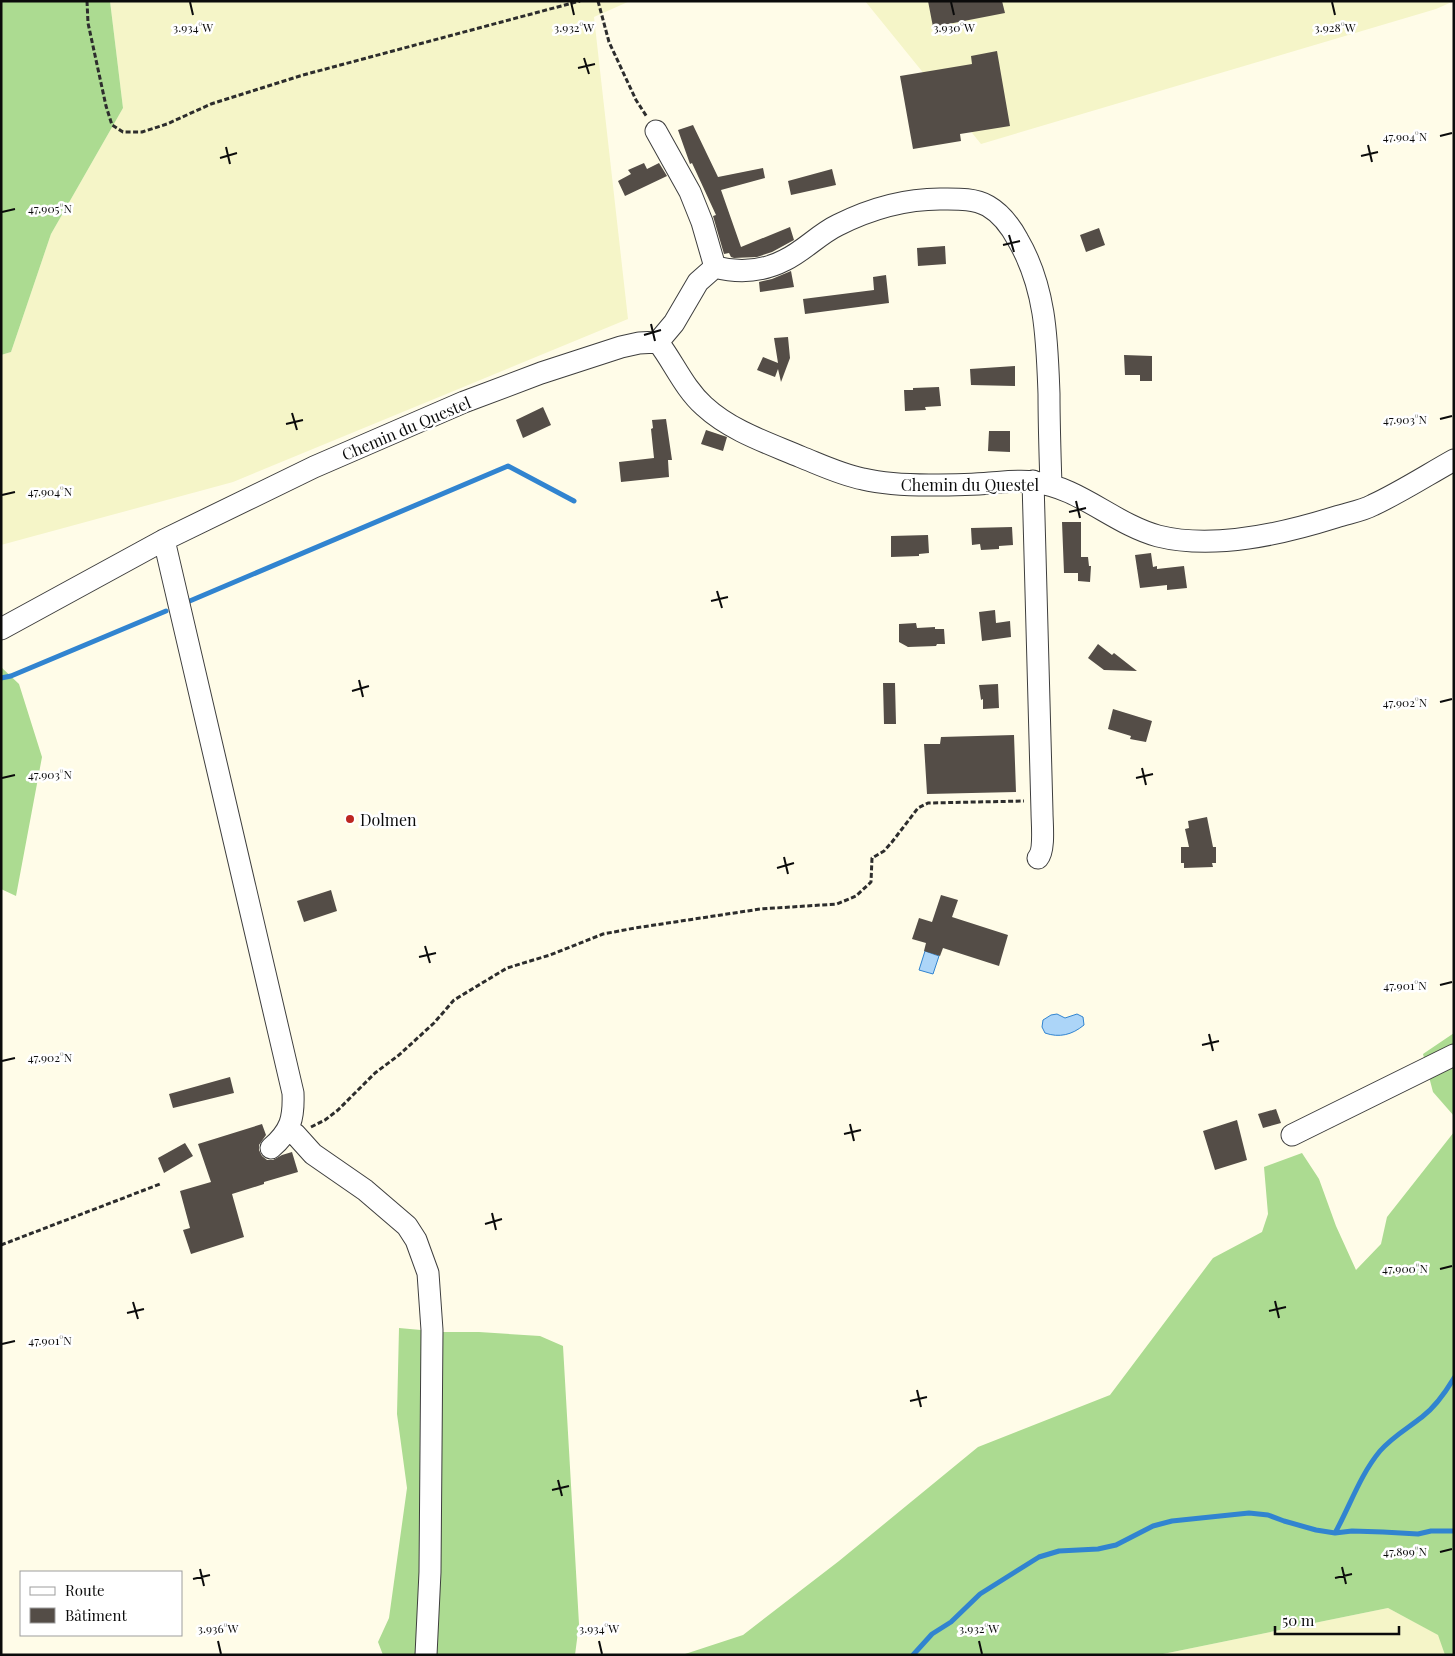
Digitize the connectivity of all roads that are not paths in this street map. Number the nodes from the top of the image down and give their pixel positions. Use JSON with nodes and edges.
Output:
{"nodes":[{"id":1,"x":656,"y":131,"type":"dead end"},
{"id":2,"x":715,"y":267,"type":"junction"},
{"id":3,"x":658,"y":342,"type":"junction"},
{"id":4,"x":1454,"y":460,"type":"edge"},
{"id":5,"x":1042,"y":483,"type":"junction"},
{"id":6,"x":164,"y":540,"type":"junction"},
{"id":7,"x":1,"y":629,"type":"edge"},
{"id":8,"x":1038,"y":858,"type":"dead end"},
{"id":9,"x":1454,"y":1055,"type":"edge"},
{"id":10,"x":291,"y":1132,"type":"junction"},
{"id":11,"x":1292,"y":1135,"type":"dead end"},
{"id":12,"x":271,"y":1148,"type":"dead end"},
{"id":13,"x":426,"y":1655,"type":"edge"}],
"edges":[{"from":1,"to":2,"type":"street"},
{"from":2,"to":3,"type":"street"},
{"from":2,"to":5,"type":"street"},
{"from":3,"to":5,"type":"street","name":"Chemin du Questel"},
{"from":3,"to":6,"type":"street","name":"Chemin du Questel"},
{"from":4,"to":5,"type":"street","name":"Chemin du Questel"},
{"from":5,"to":8,"type":"street"},
{"from":6,"to":7,"type":"street","name":"Chemin du Questel"},
{"from":6,"to":10,"type":"street"},
{"from":9,"to":11,"type":"street"},
{"from":10,"to":12,"type":"street"},
{"from":10,"to":13,"type":"street"}]}
